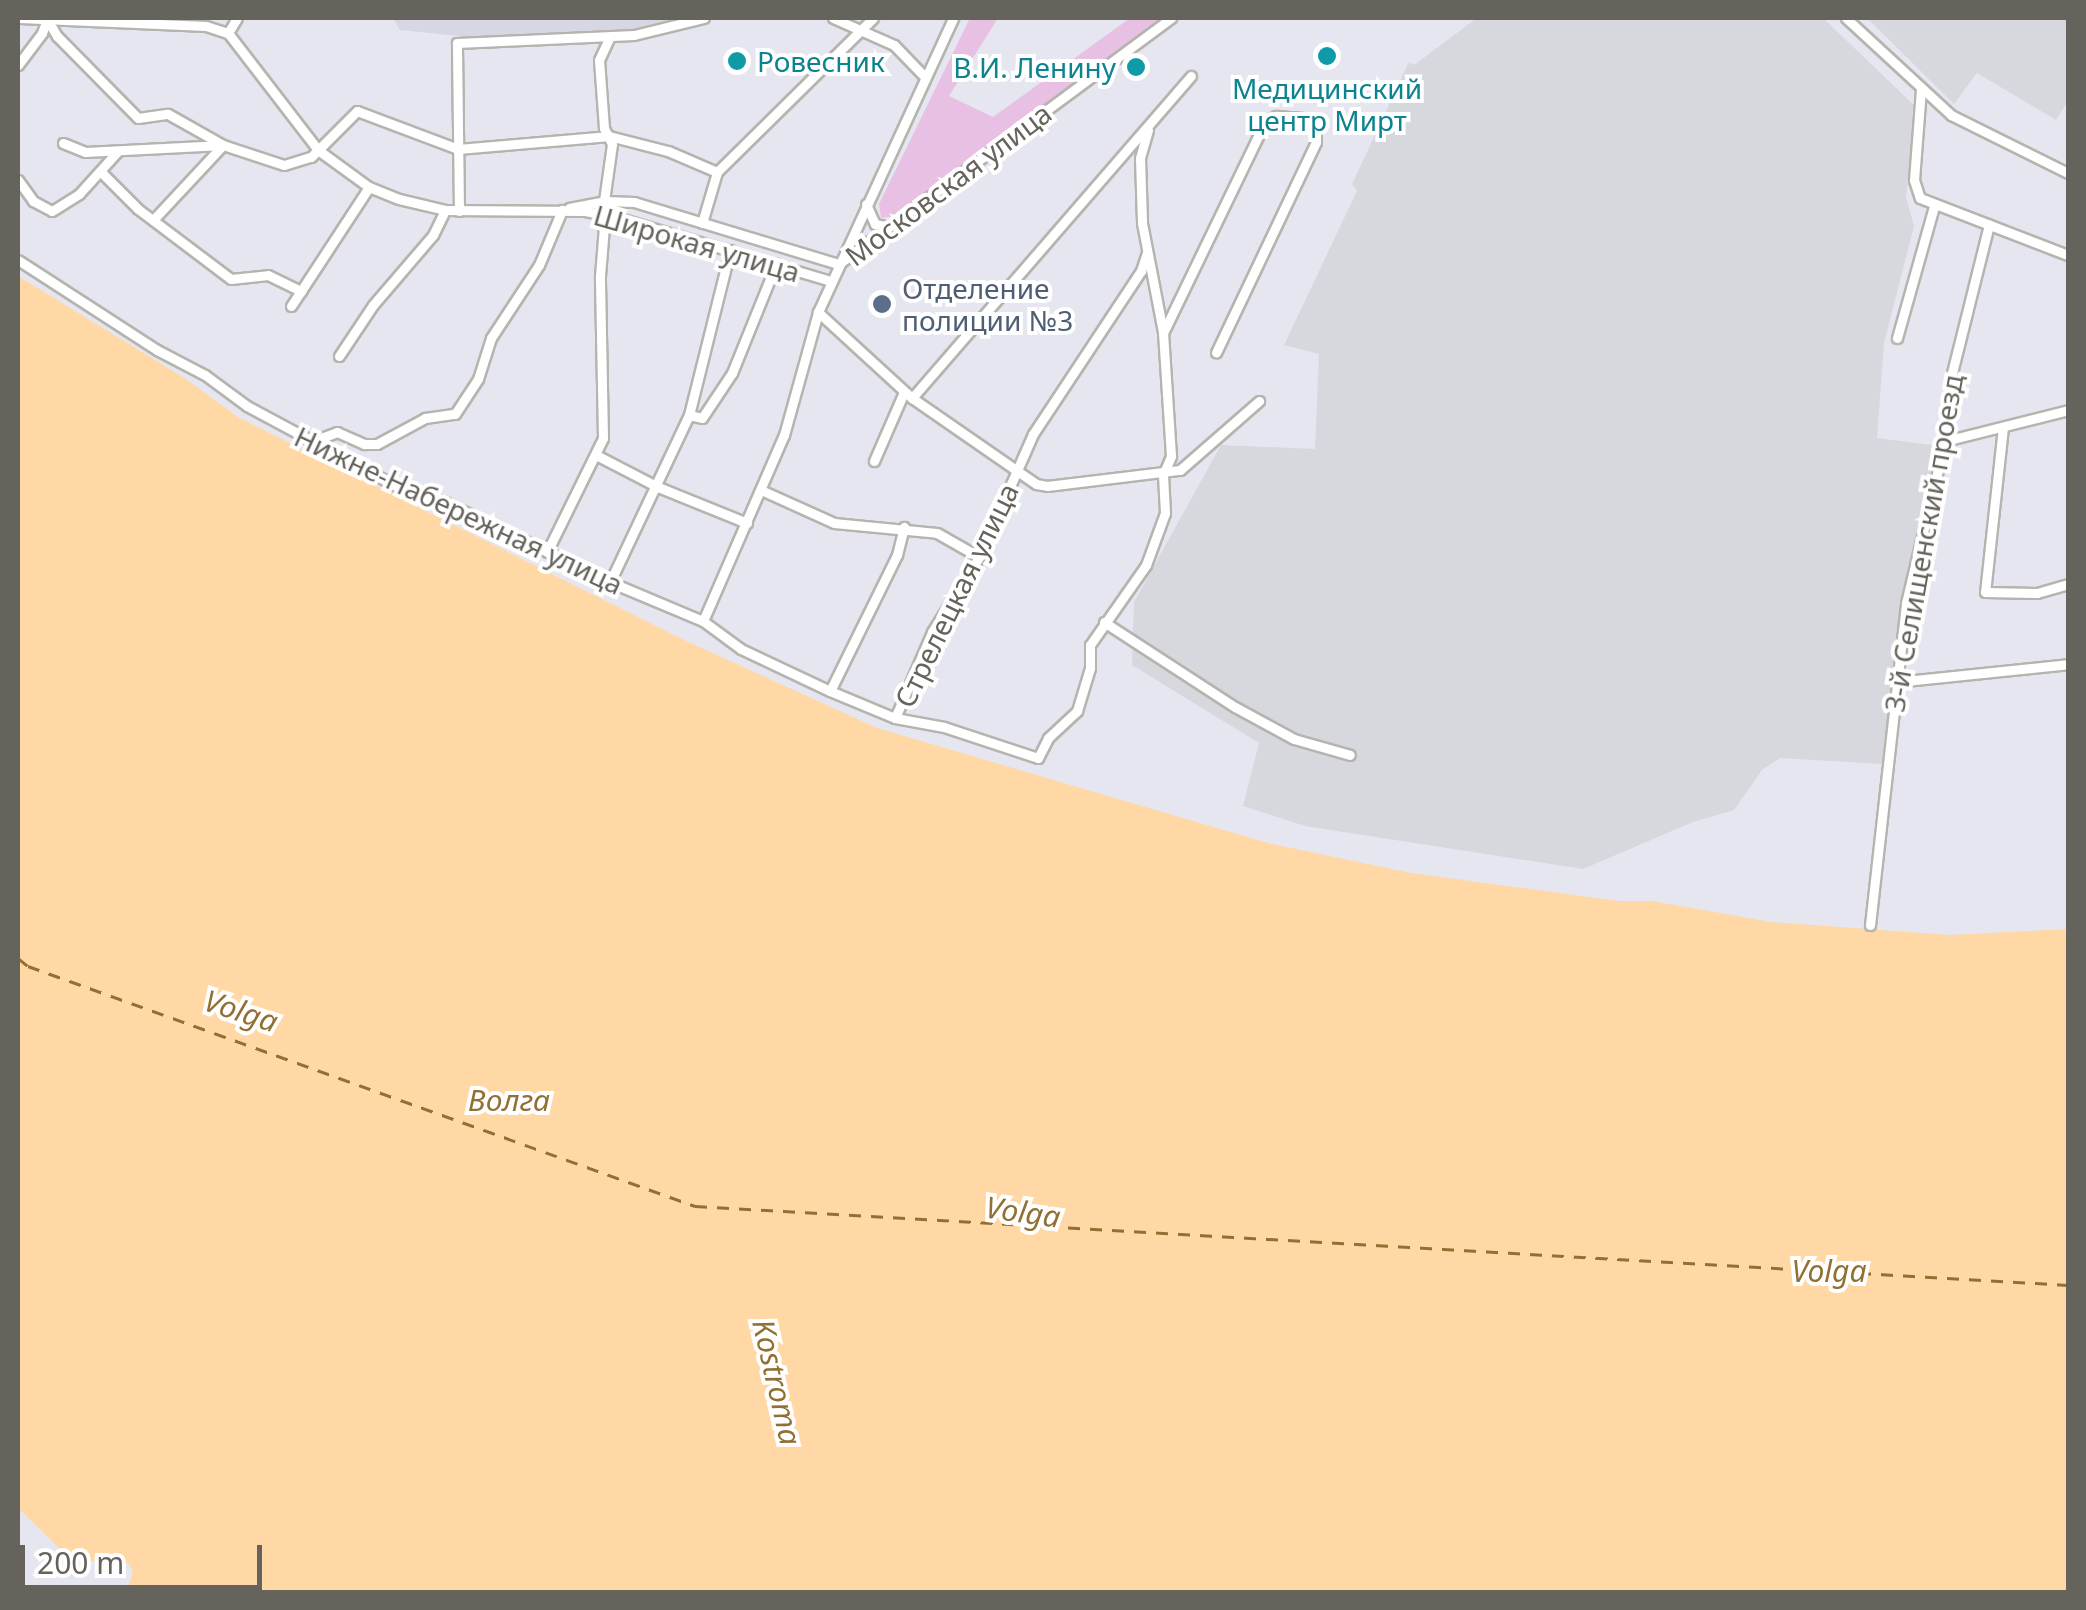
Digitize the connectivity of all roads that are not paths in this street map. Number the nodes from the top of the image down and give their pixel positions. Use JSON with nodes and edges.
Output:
{"nodes":[{"id":1,"x":20,"y":18,"type":"edge"},
{"id":2,"x":237,"y":18,"type":"edge"},
{"id":3,"x":704,"y":18,"type":"edge"},
{"id":4,"x":833,"y":18,"type":"edge"},
{"id":5,"x":873,"y":18,"type":"edge"},
{"id":6,"x":953,"y":18,"type":"edge"},
{"id":7,"x":1171,"y":18,"type":"edge"},
{"id":8,"x":1846,"y":18,"type":"edge"},
{"id":9,"x":47,"y":19,"type":"edge"},
{"id":10,"x":862,"y":30,"type":"junction"},
{"id":11,"x":228,"y":33,"type":"junction"},
{"id":12,"x":610,"y":36,"type":"junction"},
{"id":13,"x":18,"y":64,"type":"edge"},
{"id":14,"x":1192,"y":76,"type":"dead end"},
{"id":15,"x":925,"y":77,"type":"junction"},
{"id":16,"x":1922,"y":89,"type":"junction"},
{"id":17,"x":1148,"y":128,"type":"junction"},
{"id":18,"x":609,"y":136,"type":"junction"},
{"id":19,"x":63,"y":142,"type":"dead end"},
{"id":20,"x":223,"y":146,"type":"junction"},
{"id":21,"x":458,"y":149,"type":"junction"},
{"id":22,"x":318,"y":150,"type":"junction"},
{"id":23,"x":118,"y":152,"type":"junction"},
{"id":24,"x":101,"y":172,"type":"junction"},
{"id":25,"x":717,"y":172,"type":"junction"},
{"id":26,"x":2068,"y":173,"type":"edge"},
{"id":27,"x":18,"y":180,"type":"edge"},
{"id":28,"x":369,"y":186,"type":"junction"},
{"id":29,"x":604,"y":200,"type":"junction"},
{"id":30,"x":866,"y":204,"type":"junction"},
{"id":31,"x":1934,"y":206,"type":"junction"},
{"id":32,"x":445,"y":210,"type":"junction"},
{"id":33,"x":562,"y":210,"type":"junction"},
{"id":34,"x":459,"y":211,"type":"junction"},
{"id":35,"x":605,"y":214,"type":"junction"},
{"id":36,"x":153,"y":220,"type":"junction"},
{"id":37,"x":702,"y":222,"type":"junction"},
{"id":38,"x":1989,"y":225,"type":"junction"},
{"id":39,"x":892,"y":228,"type":"junction"},
{"id":40,"x":730,"y":250,"type":"junction"},
{"id":41,"x":1147,"y":254,"type":"junction"},
{"id":42,"x":2068,"y":255,"type":"edge"},
{"id":43,"x":18,"y":260,"type":"edge"},
{"id":44,"x":776,"y":264,"type":"junction"},
{"id":45,"x":838,"y":264,"type":"junction"},
{"id":46,"x":831,"y":281,"type":"junction"},
{"id":47,"x":301,"y":291,"type":"junction"},
{"id":48,"x":291,"y":306,"type":"dead end"},
{"id":49,"x":818,"y":312,"type":"junction"},
{"id":50,"x":1163,"y":333,"type":"junction"},
{"id":51,"x":1897,"y":338,"type":"dead end"},
{"id":52,"x":1216,"y":353,"type":"dead end"},
{"id":53,"x":339,"y":356,"type":"dead end"},
{"id":54,"x":908,"y":395,"type":"junction"},
{"id":55,"x":1258,"y":401,"type":"dead end"},
{"id":56,"x":2068,"y":412,"type":"edge"},
{"id":57,"x":689,"y":415,"type":"junction"},
{"id":58,"x":2003,"y":427,"type":"junction"},
{"id":59,"x":1945,"y":440,"type":"junction"},
{"id":60,"x":317,"y":447,"type":"junction"},
{"id":61,"x":598,"y":456,"type":"junction"},
{"id":62,"x":874,"y":461,"type":"dead end"},
{"id":63,"x":1017,"y":471,"type":"junction"},
{"id":64,"x":1163,"y":475,"type":"junction"},
{"id":65,"x":658,"y":487,"type":"junction"},
{"id":66,"x":761,"y":490,"type":"junction"},
{"id":67,"x":747,"y":523,"type":"junction"},
{"id":68,"x":904,"y":528,"type":"junction"},
{"id":69,"x":547,"y":552,"type":"junction"},
{"id":70,"x":979,"y":557,"type":"junction"},
{"id":71,"x":610,"y":582,"type":"junction"},
{"id":72,"x":2068,"y":584,"type":"edge"},
{"id":73,"x":704,"y":621,"type":"junction"},
{"id":74,"x":1104,"y":622,"type":"junction"},
{"id":75,"x":2068,"y":664,"type":"edge"},
{"id":76,"x":1895,"y":682,"type":"junction"},
{"id":77,"x":830,"y":691,"type":"junction"},
{"id":78,"x":895,"y":718,"type":"junction"},
{"id":79,"x":1350,"y":755,"type":"dead end"},
{"id":80,"x":1870,"y":925,"type":"dead end"}],
"edges":[{"from":1,"to":9,"type":"street"},
{"from":2,"to":11,"type":"street"},
{"from":3,"to":12,"type":"street"},
{"from":4,"to":10,"type":"street"},
{"from":5,"to":10,"type":"street"},
{"from":6,"to":15,"type":"street"},
{"from":7,"to":39,"type":"street","name":"Московская улица"},
{"from":8,"to":16,"type":"street"},
{"from":9,"to":11,"type":"street"},
{"from":9,"to":13,"type":"street"},
{"from":9,"to":20,"type":"street"},
{"from":10,"to":15,"type":"street"},
{"from":10,"to":25,"type":"street"},
{"from":11,"to":22,"type":"street","name":"Широкая улица"},
{"from":12,"to":18,"type":"street"},
{"from":12,"to":21,"type":"street"},
{"from":14,"to":17,"type":"street"},
{"from":15,"to":30,"type":"street"},
{"from":16,"to":26,"type":"street"},
{"from":16,"to":31,"type":"street"},
{"from":17,"to":41,"type":"street"},
{"from":17,"to":54,"type":"street"},
{"from":18,"to":21,"type":"street"},
{"from":18,"to":25,"type":"street"},
{"from":18,"to":29,"type":"street"},
{"from":19,"to":23,"type":"street"},
{"from":20,"to":22,"type":"street"},
{"from":20,"to":23,"type":"street"},
{"from":20,"to":36,"type":"street"},
{"from":21,"to":22,"type":"street"},
{"from":21,"to":34,"type":"street"},
{"from":22,"to":28,"type":"street","name":"Широкая улица"},
{"from":23,"to":24,"type":"street"},
{"from":24,"to":27,"type":"street"},
{"from":24,"to":36,"type":"street"},
{"from":25,"to":37,"type":"street"},
{"from":28,"to":32,"type":"street","name":"Широкая улица"},
{"from":28,"to":47,"type":"street"},
{"from":29,"to":33,"type":"street","name":"Широкая улица"},
{"from":29,"to":37,"type":"street","name":"Широкая улица"},
{"from":30,"to":39,"type":"street"},
{"from":30,"to":45,"type":"street"},
{"from":31,"to":38,"type":"street"},
{"from":31,"to":51,"type":"street"},
{"from":32,"to":34,"type":"street","name":"Широкая улица"},
{"from":32,"to":53,"type":"street"},
{"from":33,"to":34,"type":"street","name":"Широкая улица"},
{"from":33,"to":35,"type":"street","name":"Широкая улица"},
{"from":33,"to":60,"type":"street"},
{"from":35,"to":40,"type":"street","name":"Широкая улица"},
{"from":35,"to":61,"type":"street"},
{"from":36,"to":47,"type":"street"},
{"from":37,"to":45,"type":"street","name":"Широкая улица"},
{"from":38,"to":42,"type":"street"},
{"from":38,"to":59,"type":"street","name":"3-й Селищенский проезд"},
{"from":39,"to":45,"type":"street","name":"Московская улица"},
{"from":40,"to":44,"type":"street","name":"Широкая улица"},
{"from":40,"to":57,"type":"street"},
{"from":41,"to":50,"type":"street"},
{"from":41,"to":63,"type":"street","name":"Стрелецкая улица"},
{"from":43,"to":60,"type":"street","name":"Нижне-Набережная улица"},
{"from":44,"to":46,"type":"street","name":"Широкая улица"},
{"from":44,"to":57,"type":"street"},
{"from":45,"to":46,"type":"street","name":"Московская улица"},
{"from":46,"to":49,"type":"street","name":"Московская улица"},
{"from":47,"to":48,"type":"street"},
{"from":49,"to":54,"type":"street"},
{"from":49,"to":66,"type":"street","name":"Московская улица"},
{"from":50,"to":52,"type":"street"},
{"from":50,"to":64,"type":"street"},
{"from":54,"to":62,"type":"street"},
{"from":54,"to":63,"type":"street"},
{"from":55,"to":64,"type":"street"},
{"from":56,"to":58,"type":"street"},
{"from":57,"to":65,"type":"street"},
{"from":58,"to":59,"type":"street"},
{"from":58,"to":72,"type":"street"},
{"from":59,"to":76,"type":"street","name":"3-й Селищенский проезд"},
{"from":60,"to":69,"type":"street","name":"Нижне-Набережная улица"},
{"from":61,"to":65,"type":"street"},
{"from":61,"to":69,"type":"street"},
{"from":63,"to":64,"type":"street"},
{"from":63,"to":70,"type":"street","name":"Стрелецкая улица"},
{"from":64,"to":74,"type":"street"},
{"from":65,"to":67,"type":"street"},
{"from":65,"to":71,"type":"street"},
{"from":66,"to":67,"type":"street","name":"Московская улица"},
{"from":66,"to":68,"type":"street"},
{"from":67,"to":73,"type":"street","name":"Московская улица"},
{"from":68,"to":70,"type":"street"},
{"from":68,"to":77,"type":"street"},
{"from":69,"to":71,"type":"street","name":"Нижне-Набережная улица"},
{"from":70,"to":78,"type":"street","name":"Стрелецкая улица"},
{"from":71,"to":73,"type":"street","name":"Нижне-Набережная улица"},
{"from":73,"to":77,"type":"street","name":"Нижне-Набережная улица"},
{"from":74,"to":78,"type":"street","name":"Нижне-Набережная улица"},
{"from":74,"to":79,"type":"street"},
{"from":75,"to":76,"type":"street"},
{"from":76,"to":80,"type":"street","name":"3-й Селищенский проезд"},
{"from":77,"to":78,"type":"street","name":"Нижне-Набережная улица"}]}
